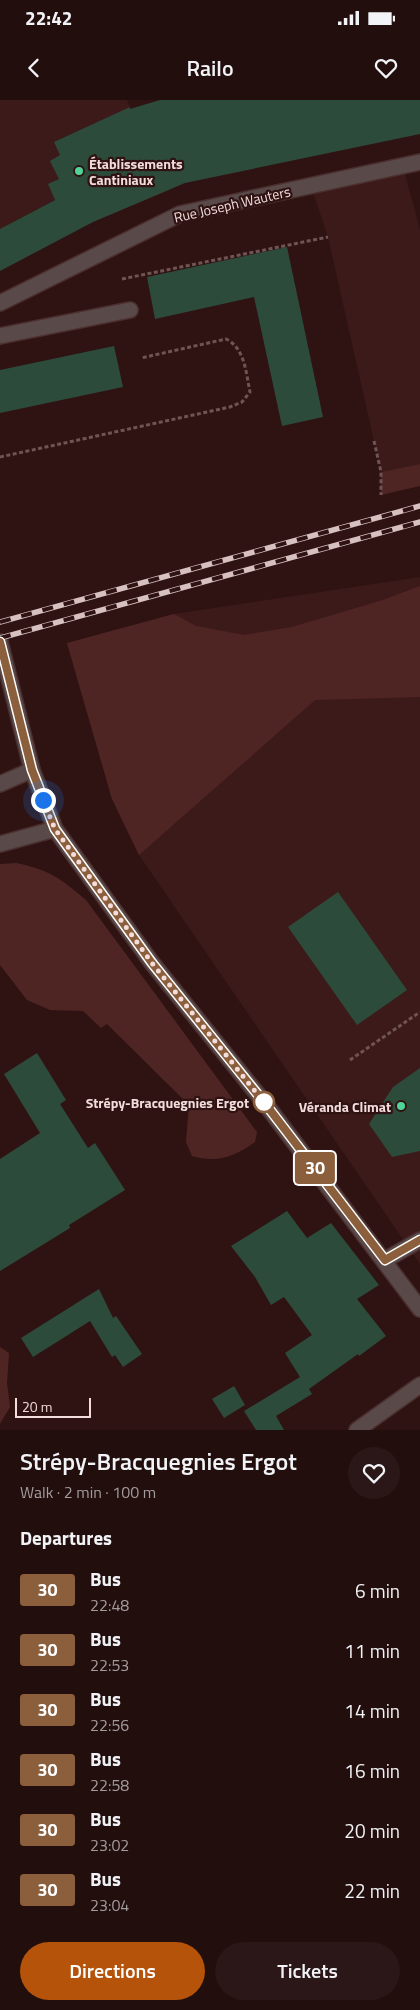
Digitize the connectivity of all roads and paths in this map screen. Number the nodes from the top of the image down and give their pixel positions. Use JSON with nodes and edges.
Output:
{"nodes":[{"id":1,"x":420,"y":162,"type":"edge"},
{"id":2,"x":328,"y":237,"type":"dead end"},
{"id":3,"x":122,"y":279,"type":"dead end"},
{"id":4,"x":0,"y":303,"type":"edge"},
{"id":5,"x":130,"y":310,"type":"dead end"},
{"id":6,"x":0,"y":336,"type":"edge"},
{"id":7,"x":141,"y":358,"type":"dead end"},
{"id":8,"x":374,"y":441,"type":"dead end"},
{"id":9,"x":0,"y":457,"type":"edge"},
{"id":10,"x":381,"y":495,"type":"dead end"},
{"id":11,"x":0,"y":642,"type":"edge"},
{"id":12,"x":32,"y":770,"type":"junction"},
{"id":13,"x":0,"y":784,"type":"edge"},
{"id":14,"x":55,"y":829,"type":"junction"},
{"id":15,"x":0,"y":844,"type":"edge"},
{"id":16,"x":420,"y":1012,"type":"edge"},
{"id":17,"x":350,"y":1060,"type":"dead end"},
{"id":18,"x":420,"y":1240,"type":"edge"},
{"id":19,"x":385,"y":1260,"type":"junction"},
{"id":20,"x":420,"y":1308,"type":"edge"},
{"id":21,"x":420,"y":1385,"type":"edge"},
{"id":22,"x":357,"y":1430,"type":"edge"}],
"edges":[{"from":1,"to":4,"type":"street","name":"Rue Joseph Wauters"},
{"from":2,"to":3,"type":"path"},
{"from":5,"to":6,"type":"street"},
{"from":7,"to":9,"type":"path"},
{"from":8,"to":10,"type":"path"},
{"from":11,"to":12,"type":"street"},
{"from":12,"to":13,"type":"street"},
{"from":12,"to":14,"type":"street"},
{"from":14,"to":15,"type":"street"},
{"from":14,"to":19,"type":"street"},
{"from":16,"to":17,"type":"path"},
{"from":18,"to":19,"type":"street"},
{"from":19,"to":20,"type":"street"},
{"from":21,"to":22,"type":"street"}]}
